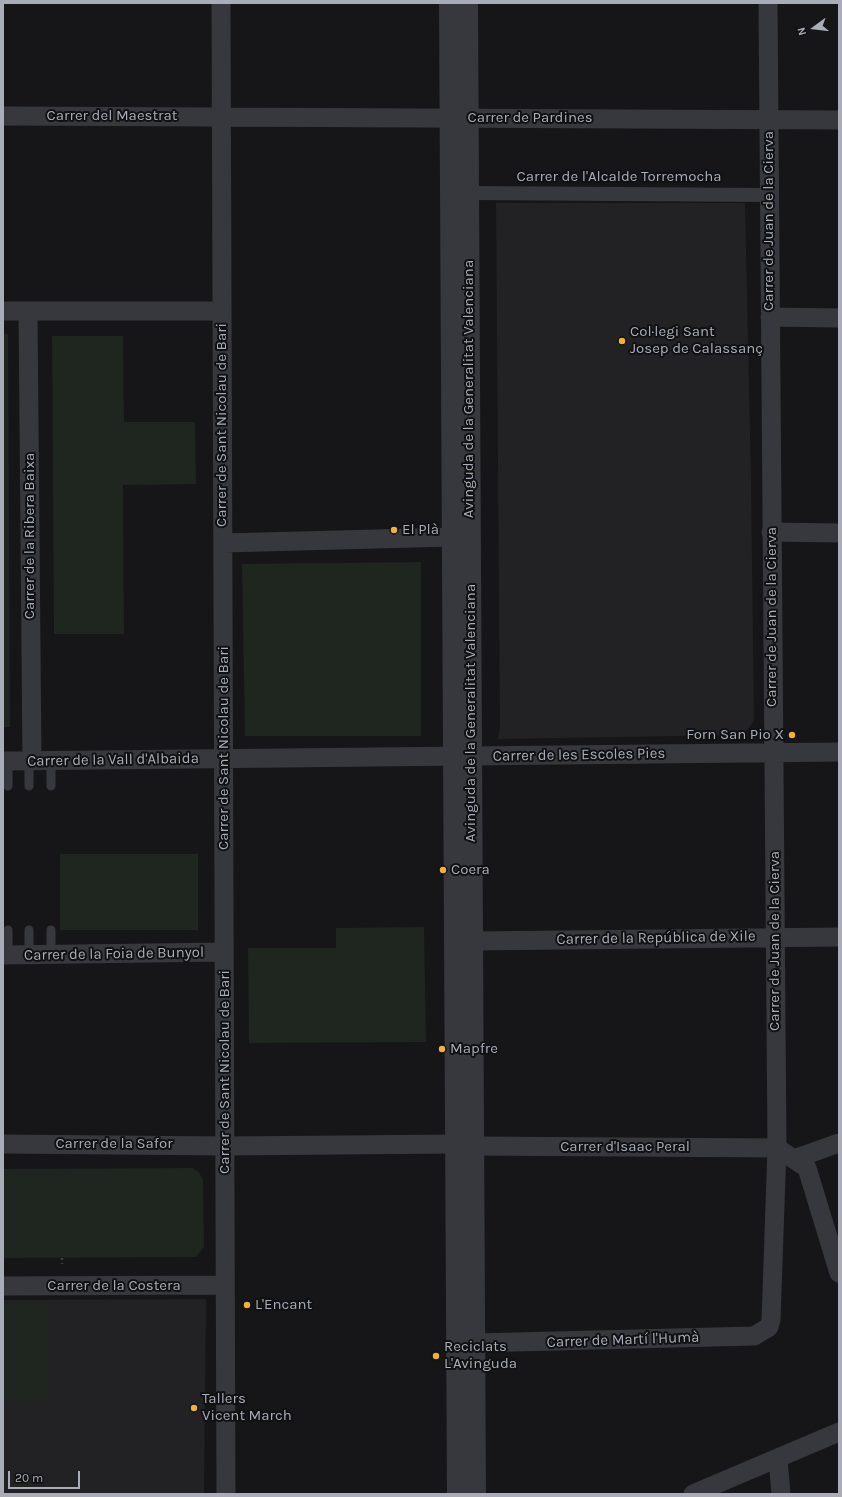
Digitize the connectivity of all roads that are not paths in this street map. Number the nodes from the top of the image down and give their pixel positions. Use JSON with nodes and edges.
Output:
{"nodes":[{"id":1,"x":221,"y":3,"type":"edge"},
{"id":2,"x":450,"y":3,"type":"edge"},
{"id":3,"x":467,"y":3,"type":"edge"},
{"id":4,"x":768,"y":3,"type":"edge"},
{"id":5,"x":3,"y":116,"type":"edge"},
{"id":6,"x":221,"y":116,"type":"junction"},
{"id":7,"x":459,"y":118,"type":"junction"},
{"id":8,"x":768,"y":120,"type":"junction"},
{"id":9,"x":839,"y":120,"type":"edge"},
{"id":10,"x":468,"y":193,"type":"junction"},
{"id":11,"x":769,"y":195,"type":"junction"},
{"id":12,"x":3,"y":311,"type":"edge"},
{"id":13,"x":28,"y":311,"type":"junction"},
{"id":14,"x":222,"y":311,"type":"junction"},
{"id":15,"x":770,"y":316,"type":"junction"},
{"id":16,"x":839,"y":318,"type":"edge"},
{"id":17,"x":771,"y":532,"type":"junction"},
{"id":18,"x":839,"y":533,"type":"edge"},
{"id":19,"x":453,"y":537,"type":"junction"},
{"id":20,"x":223,"y":543,"type":"junction"},
{"id":21,"x":839,"y":752,"type":"edge"},
{"id":22,"x":774,"y":753,"type":"junction"},
{"id":23,"x":463,"y":756,"type":"junction"},
{"id":24,"x":223,"y":758,"type":"junction"},
{"id":25,"x":51,"y":760,"type":"junction"},
{"id":26,"x":5,"y":761,"type":"edge"},
{"id":27,"x":30,"y":761,"type":"junction"},
{"id":28,"x":8,"y":786,"type":"dead end"},
{"id":29,"x":29,"y":786,"type":"dead end"},
{"id":30,"x":51,"y":786,"type":"dead end"},
{"id":31,"x":8,"y":930,"type":"dead end"},
{"id":32,"x":29,"y":930,"type":"dead end"},
{"id":33,"x":51,"y":930,"type":"dead end"},
{"id":34,"x":839,"y":936,"type":"edge"},
{"id":35,"x":775,"y":937,"type":"junction"},
{"id":36,"x":472,"y":941,"type":"junction"},
{"id":37,"x":224,"y":952,"type":"junction"},
{"id":38,"x":51,"y":954,"type":"junction"},
{"id":39,"x":5,"y":955,"type":"edge"},
{"id":40,"x":29,"y":955,"type":"junction"},
{"id":41,"x":839,"y":1143,"type":"edge"},
{"id":42,"x":3,"y":1144,"type":"edge"},
{"id":43,"x":465,"y":1145,"type":"junction"},
{"id":44,"x":225,"y":1146,"type":"junction"},
{"id":45,"x":777,"y":1148,"type":"junction"},
{"id":46,"x":794,"y":1159,"type":"junction"},
{"id":47,"x":839,"y":1272,"type":"edge"},
{"id":48,"x":226,"y":1285,"type":"junction"},
{"id":49,"x":3,"y":1286,"type":"edge"},
{"id":50,"x":769,"y":1327,"type":"joint"},
{"id":51,"x":475,"y":1343,"type":"junction"},
{"id":52,"x":839,"y":1432,"type":"edge"},
{"id":53,"x":778,"y":1459,"type":"junction"},
{"id":54,"x":226,"y":1494,"type":"edge"},
{"id":55,"x":458,"y":1494,"type":"edge"},
{"id":56,"x":476,"y":1494,"type":"edge"},
{"id":57,"x":693,"y":1494,"type":"edge"},
{"id":58,"x":781,"y":1494,"type":"edge"}],
"edges":[{"from":1,"to":6,"type":"street","name":"Carrer de Sant Nicolau de Bari"},
{"from":2,"to":7,"type":"street","name":"Avinguda de la Generalitat Valenciana"},
{"from":3,"to":7,"type":"street","name":"Avinguda de la Generalitat Valenciana"},
{"from":4,"to":8,"type":"street","name":"Carrer de Juan de la Cierva"},
{"from":5,"to":6,"type":"street","name":"Carrer del Maestrat"},
{"from":6,"to":7,"type":"street","name":"Carrer de Pardines"},
{"from":6,"to":14,"type":"street","name":"Carrer de Sant Nicolau de Bari"},
{"from":7,"to":8,"type":"street","name":"Carrer de Pardines"},
{"from":7,"to":10,"type":"street","name":"Avinguda de la Generalitat Valenciana"},
{"from":7,"to":19,"type":"street","name":"Avinguda de la Generalitat Valenciana"},
{"from":8,"to":9,"type":"street","name":"Carrer de Pardines"},
{"from":8,"to":11,"type":"street","name":"Carrer de Juan de la Cierva"},
{"from":10,"to":11,"type":"street","name":"Carrer de l'Alcalde Torremocha"},
{"from":10,"to":23,"type":"street","name":"Avinguda de la Generalitat Valenciana"},
{"from":11,"to":15,"type":"street","name":"Carrer de Juan de la Cierva"},
{"from":12,"to":13,"type":"street"},
{"from":13,"to":14,"type":"street"},
{"from":13,"to":27,"type":"street","name":"Carrer de la Ribera Baixa"},
{"from":14,"to":20,"type":"street","name":"Carrer de Sant Nicolau de Bari"},
{"from":15,"to":16,"type":"street"},
{"from":15,"to":17,"type":"street","name":"Carrer de Juan de la Cierva"},
{"from":17,"to":18,"type":"street"},
{"from":17,"to":22,"type":"street","name":"Carrer de Juan de la Cierva"},
{"from":19,"to":20,"type":"street"},
{"from":19,"to":23,"type":"street","name":"Avinguda de la Generalitat Valenciana"},
{"from":20,"to":24,"type":"street","name":"Carrer de Sant Nicolau de Bari"},
{"from":21,"to":22,"type":"street","name":"Carrer de les Escoles Pies"},
{"from":22,"to":23,"type":"street","name":"Carrer de les Escoles Pies"},
{"from":22,"to":35,"type":"street","name":"Carrer de Juan de la Cierva"},
{"from":23,"to":24,"type":"street","name":"Carrer de les Escoles Pies"},
{"from":23,"to":36,"type":"street","name":"Avinguda de la Generalitat Valenciana"},
{"from":23,"to":43,"type":"street","name":"Avinguda de la Generalitat Valenciana"},
{"from":24,"to":25,"type":"street","name":"Carrer de la Vall d'Albaida"},
{"from":24,"to":37,"type":"street","name":"Carrer de Sant Nicolau de Bari"},
{"from":25,"to":27,"type":"street","name":"Carrer de la Vall d'Albaida"},
{"from":25,"to":30,"type":"lane"},
{"from":26,"to":27,"type":"street","name":"Carrer de la Vall d'Albaida"},
{"from":26,"to":28,"type":"lane"},
{"from":27,"to":29,"type":"lane"},
{"from":31,"to":39,"type":"lane"},
{"from":32,"to":40,"type":"lane"},
{"from":33,"to":38,"type":"lane"},
{"from":34,"to":35,"type":"street","name":"Carrer de la República de Xile"},
{"from":35,"to":36,"type":"street","name":"Carrer de la República de Xile"},
{"from":35,"to":45,"type":"street","name":"Carrer de Juan de la Cierva"},
{"from":36,"to":43,"type":"street","name":"Avinguda de la Generalitat Valenciana"},
{"from":37,"to":38,"type":"street","name":"Carrer de la Foia de Bunyol"},
{"from":37,"to":44,"type":"street","name":"Carrer de Sant Nicolau de Bari"},
{"from":38,"to":40,"type":"street","name":"Carrer de la Foia de Bunyol"},
{"from":39,"to":40,"type":"street","name":"Carrer de la Foia de Bunyol"},
{"from":41,"to":46,"type":"street"},
{"from":42,"to":44,"type":"street","name":"Carrer de la Safor"},
{"from":43,"to":44,"type":"street","name":"Carrer d'Isaac Peral"},
{"from":43,"to":45,"type":"street","name":"Carrer d'Isaac Peral"},
{"from":43,"to":51,"type":"street","name":"Avinguda de la Generalitat Valenciana"},
{"from":43,"to":55,"type":"street","name":"Avinguda de la Generalitat Valenciana"},
{"from":44,"to":48,"type":"street","name":"Carrer de Sant Nicolau de Bari"},
{"from":45,"to":46,"type":"street"},
{"from":45,"to":50,"type":"street","name":"Carrer de Juan de la Cierva"},
{"from":46,"to":47,"type":"street"},
{"from":48,"to":49,"type":"street","name":"Carrer de la Costera"},
{"from":48,"to":54,"type":"street","name":"Carrer de Sant Nicolau de Bari"},
{"from":50,"to":51,"type":"street","name":"Carrer de Martí l'Humà"},
{"from":51,"to":56,"type":"street","name":"Avinguda de la Generalitat Valenciana"},
{"from":52,"to":53,"type":"street"},
{"from":53,"to":57,"type":"street"},
{"from":53,"to":58,"type":"street"}]}
